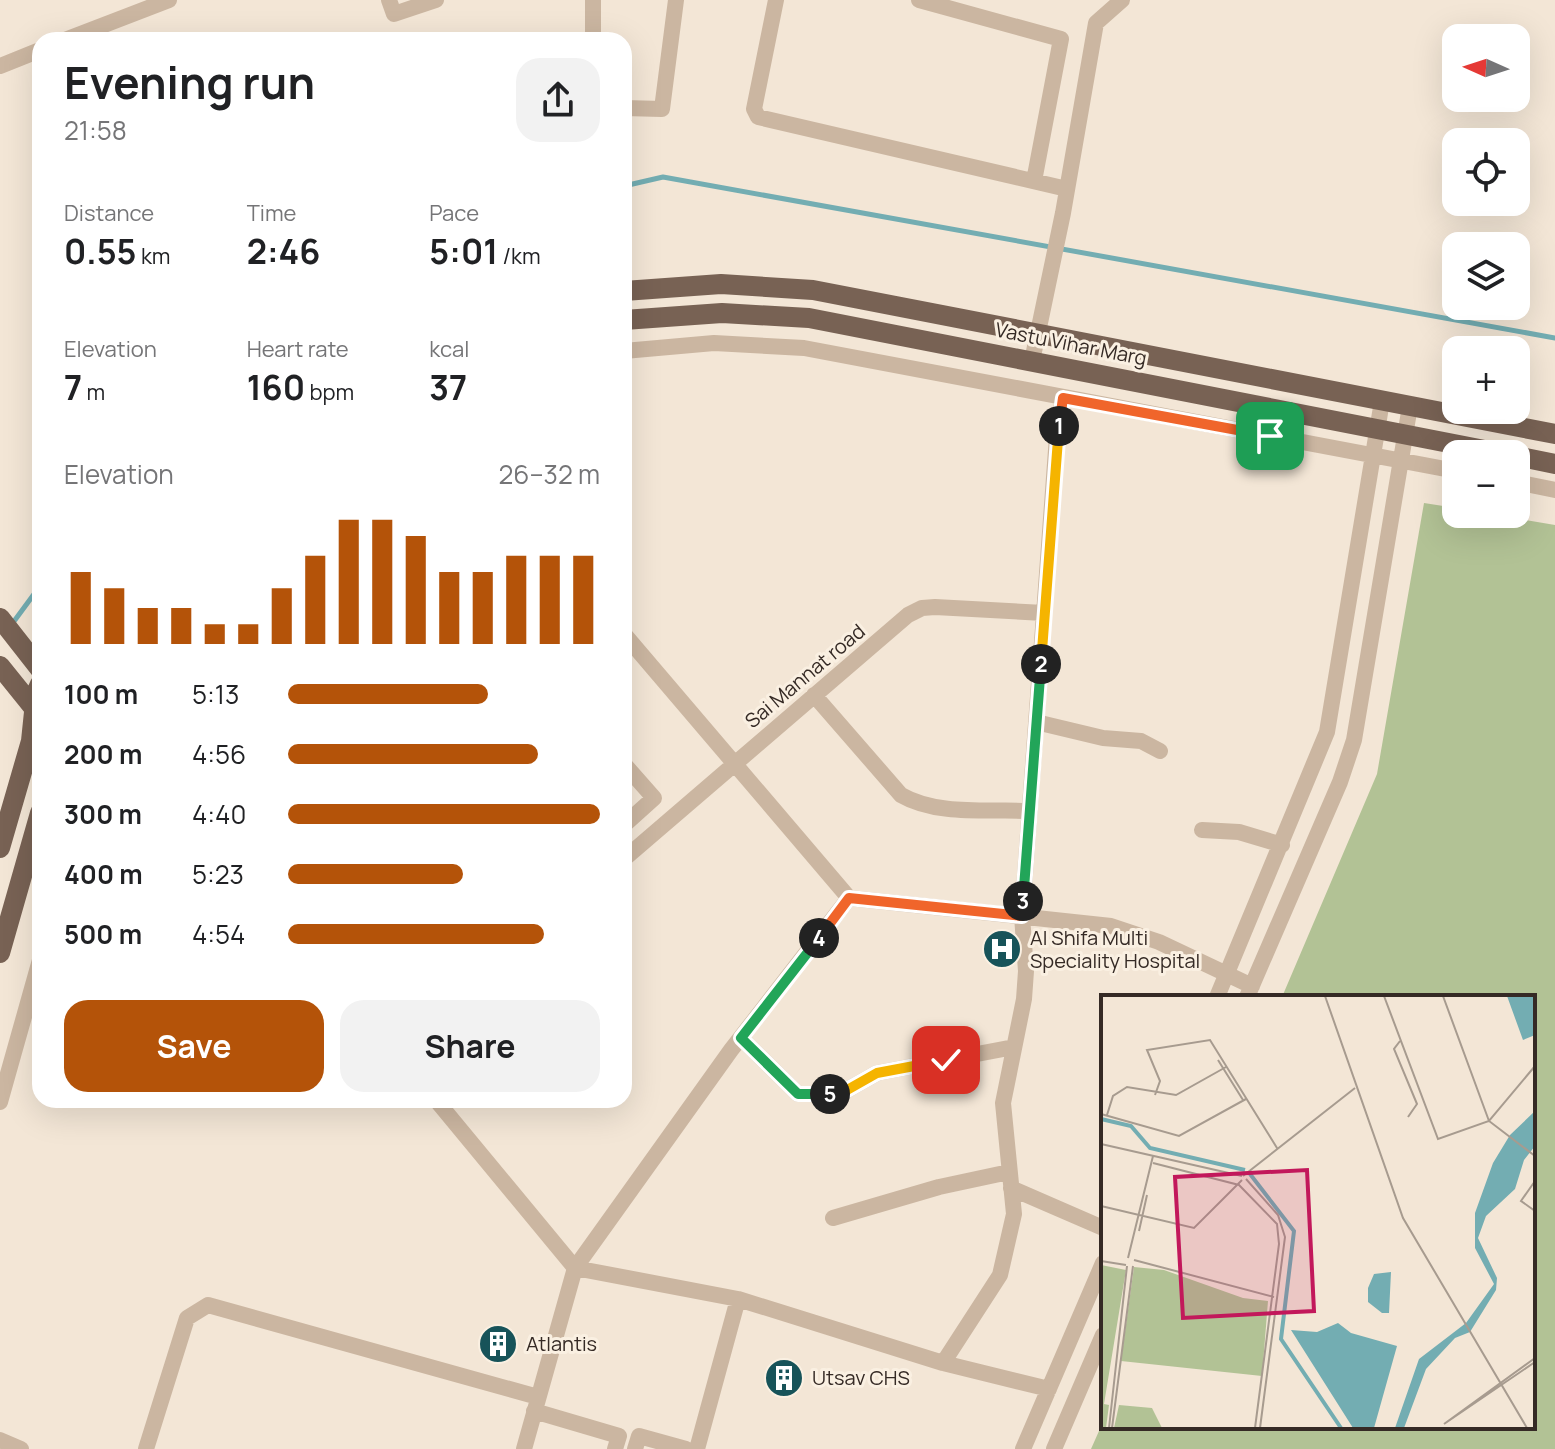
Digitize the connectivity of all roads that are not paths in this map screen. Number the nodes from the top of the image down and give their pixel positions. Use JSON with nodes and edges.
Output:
{"nodes":[{"id":1,"x":169,"y":0,"type":"edge"},
{"id":2,"x":389,"y":0,"type":"edge"},
{"id":3,"x":436,"y":0,"type":"edge"},
{"id":4,"x":593,"y":0,"type":"edge"},
{"id":5,"x":676,"y":0,"type":"edge"},
{"id":6,"x":776,"y":0,"type":"edge"},
{"id":7,"x":919,"y":0,"type":"edge"},
{"id":8,"x":1122,"y":0,"type":"edge"},
{"id":9,"x":86,"y":32,"type":"edge"},
{"id":10,"x":593,"y":32,"type":"edge"},
{"id":11,"x":32,"y":53,"type":"edge"},
{"id":12,"x":0,"y":66,"type":"edge"},
{"id":13,"x":632,"y":108,"type":"edge"},
{"id":14,"x":1034,"y":181,"type":"junction"},
{"id":15,"x":1067,"y":189,"type":"junction"},
{"id":16,"x":632,"y":290,"type":"edge"},
{"id":17,"x":632,"y":320,"type":"edge"},
{"id":18,"x":1037,"y":333,"type":"junction"},
{"id":19,"x":632,"y":350,"type":"edge"},
{"id":20,"x":1032,"y":361,"type":"junction"},
{"id":21,"x":1063,"y":398,"type":"junction"},
{"id":22,"x":1382,"y":401,"type":"junction"},
{"id":23,"x":1410,"y":406,"type":"junction"},
{"id":24,"x":1377,"y":429,"type":"junction"},
{"id":25,"x":1555,"y":434,"type":"edge"},
{"id":26,"x":1405,"y":435,"type":"junction"},
{"id":27,"x":1442,"y":442,"type":"edge"},
{"id":28,"x":1373,"y":455,"type":"junction"},
{"id":29,"x":1530,"y":459,"type":"edge"},
{"id":30,"x":1401,"y":461,"type":"junction"},
{"id":31,"x":1555,"y":464,"type":"edge"},
{"id":32,"x":1442,"y":468,"type":"edge"},
{"id":33,"x":1530,"y":485,"type":"edge"},
{"id":34,"x":1555,"y":490,"type":"edge"},
{"id":35,"x":1044,"y":613,"type":"junction"},
{"id":36,"x":6,"y":625,"type":"edge"},
{"id":37,"x":632,"y":643,"type":"edge"},
{"id":38,"x":32,"y":659,"type":"edge"},
{"id":39,"x":0,"y":666,"type":"edge"},
{"id":40,"x":814,"y":695,"type":"junction"},
{"id":41,"x":32,"y":708,"type":"edge"},
{"id":42,"x":1036,"y":722,"type":"junction"},
{"id":43,"x":32,"y":735,"type":"edge"},
{"id":44,"x":1160,"y":751,"type":"dead end"},
{"id":45,"x":734,"y":762,"type":"junction"},
{"id":46,"x":632,"y":773,"type":"edge"},
{"id":47,"x":1030,"y":811,"type":"junction"},
{"id":48,"x":632,"y":818,"type":"edge"},
{"id":49,"x":1202,"y":830,"type":"dead end"},
{"id":50,"x":32,"y":841,"type":"edge"},
{"id":51,"x":1282,"y":845,"type":"junction"},
{"id":52,"x":0,"y":848,"type":"edge"},
{"id":53,"x":632,"y":852,"type":"edge"},
{"id":54,"x":849,"y":898,"type":"junction"},
{"id":55,"x":1022,"y":916,"type":"junction"},
{"id":56,"x":0,"y":953,"type":"edge"},
{"id":57,"x":1228,"y":972,"type":"junction"},
{"id":58,"x":32,"y":988,"type":"edge"},
{"id":59,"x":1250,"y":992,"type":"edge"},
{"id":60,"x":1218,"y":995,"type":"edge"},
{"id":61,"x":741,"y":1038,"type":"junction"},
{"id":62,"x":1014,"y":1047,"type":"junction"},
{"id":63,"x":0,"y":1102,"type":"edge"},
{"id":64,"x":443,"y":1108,"type":"edge"},
{"id":65,"x":1010,"y":1180,"type":"junction"},
{"id":66,"x":833,"y":1218,"type":"dead end"},
{"id":67,"x":1101,"y":1227,"type":"edge"},
{"id":68,"x":575,"y":1268,"type":"junction"},
{"id":69,"x":1101,"y":1268,"type":"edge"},
{"id":70,"x":738,"y":1299,"type":"junction"},
{"id":71,"x":1101,"y":1340,"type":"edge"},
{"id":72,"x":943,"y":1363,"type":"junction"},
{"id":73,"x":1049,"y":1389,"type":"junction"},
{"id":74,"x":536,"y":1404,"type":"junction"},
{"id":75,"x":0,"y":1440,"type":"edge"},
{"id":76,"x":21,"y":1449,"type":"edge"},
{"id":77,"x":146,"y":1449,"type":"edge"},
{"id":78,"x":524,"y":1449,"type":"edge"},
{"id":79,"x":615,"y":1449,"type":"edge"},
{"id":80,"x":635,"y":1449,"type":"edge"},
{"id":81,"x":686,"y":1449,"type":"edge"},
{"id":82,"x":697,"y":1449,"type":"edge"},
{"id":83,"x":1023,"y":1449,"type":"edge"},
{"id":84,"x":1054,"y":1449,"type":"edge"}],
"edges":[{"from":1,"to":9,"type":"street"},
{"from":2,"to":3,"type":"street"},
{"from":4,"to":10,"type":"street"},
{"from":5,"to":13,"type":"street"},
{"from":6,"to":14,"type":"street"},
{"from":7,"to":14,"type":"street"},
{"from":8,"to":15,"type":"street"},
{"from":11,"to":12,"type":"street"},
{"from":14,"to":15,"type":"street"},
{"from":15,"to":18,"type":"street"},
{"from":16,"to":18,"type":"main road"},
{"from":17,"to":20,"type":"main road","name":"Vastu Vihar Marg"},
{"from":18,"to":20,"type":"street"},
{"from":18,"to":22,"type":"main road"},
{"from":19,"to":21,"type":"street"},
{"from":20,"to":24,"type":"main road","name":"Vastu Vihar Marg"},
{"from":21,"to":28,"type":"street"},
{"from":21,"to":35,"type":"street"},
{"from":22,"to":23,"type":"main road"},
{"from":22,"to":24,"type":"street"},
{"from":23,"to":25,"type":"main road"},
{"from":23,"to":26,"type":"street"},
{"from":24,"to":26,"type":"main road","name":"Vastu Vihar Marg"},
{"from":24,"to":28,"type":"street"},
{"from":26,"to":27,"type":"main road","name":"Vastu Vihar Marg"},
{"from":26,"to":30,"type":"street"},
{"from":28,"to":30,"type":"street"},
{"from":28,"to":51,"type":"street"},
{"from":29,"to":31,"type":"main road"},
{"from":30,"to":32,"type":"street"},
{"from":30,"to":59,"type":"street"},
{"from":33,"to":34,"type":"street"},
{"from":35,"to":40,"type":"street","name":"Sai Mannat road"},
{"from":35,"to":42,"type":"street"},
{"from":36,"to":38,"type":"main road"},
{"from":37,"to":45,"type":"street"},
{"from":39,"to":41,"type":"main road"},
{"from":40,"to":45,"type":"street","name":"Sai Mannat road"},
{"from":40,"to":47,"type":"street"},
{"from":42,"to":44,"type":"street"},
{"from":42,"to":47,"type":"street"},
{"from":43,"to":52,"type":"main road"},
{"from":45,"to":53,"type":"street","name":"Sai Mannat road"},
{"from":45,"to":54,"type":"street"},
{"from":46,"to":48,"type":"street"},
{"from":47,"to":55,"type":"street"},
{"from":49,"to":51,"type":"street"},
{"from":50,"to":56,"type":"main road"},
{"from":51,"to":57,"type":"street"},
{"from":54,"to":55,"type":"street"},
{"from":54,"to":61,"type":"street"},
{"from":55,"to":57,"type":"street"},
{"from":55,"to":62,"type":"street"},
{"from":57,"to":59,"type":"street"},
{"from":57,"to":60,"type":"street"},
{"from":58,"to":63,"type":"street"},
{"from":61,"to":62,"type":"street"},
{"from":61,"to":68,"type":"street"},
{"from":62,"to":65,"type":"street"},
{"from":64,"to":68,"type":"street"},
{"from":65,"to":66,"type":"street"},
{"from":65,"to":67,"type":"street"},
{"from":65,"to":72,"type":"street"},
{"from":68,"to":70,"type":"street"},
{"from":68,"to":74,"type":"street"},
{"from":69,"to":73,"type":"street"},
{"from":70,"to":72,"type":"street"},
{"from":70,"to":82,"type":"street"},
{"from":71,"to":84,"type":"street"},
{"from":72,"to":73,"type":"street"},
{"from":73,"to":83,"type":"street"},
{"from":74,"to":77,"type":"street"},
{"from":74,"to":78,"type":"street"},
{"from":74,"to":79,"type":"street"},
{"from":75,"to":76,"type":"street"},
{"from":80,"to":81,"type":"street"}]}
